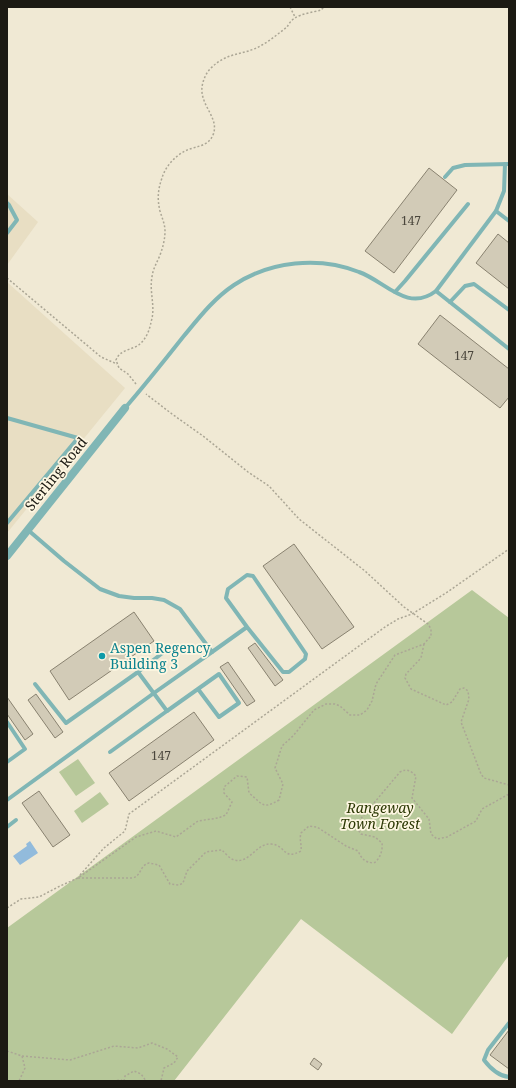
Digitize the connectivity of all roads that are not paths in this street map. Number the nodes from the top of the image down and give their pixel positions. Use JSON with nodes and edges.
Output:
{"nodes":[{"id":1,"x":507,"y":164,"type":"edge"},
{"id":2,"x":445,"y":177,"type":"dead end"},
{"id":3,"x":7,"y":203,"type":"edge"},
{"id":4,"x":468,"y":204,"type":"dead end"},
{"id":5,"x":496,"y":211,"type":"junction"},
{"id":6,"x":509,"y":221,"type":"edge"},
{"id":7,"x":7,"y":233,"type":"edge"},
{"id":8,"x":436,"y":291,"type":"junction"},
{"id":9,"x":394,"y":292,"type":"junction"},
{"id":10,"x":450,"y":302,"type":"junction"},
{"id":11,"x":509,"y":310,"type":"edge"},
{"id":12,"x":509,"y":349,"type":"edge"},
{"id":13,"x":125,"y":408,"type":"joint"},
{"id":14,"x":7,"y":418,"type":"edge"},
{"id":15,"x":7,"y":523,"type":"edge"},
{"id":16,"x":28,"y":530,"type":"junction"},
{"id":17,"x":7,"y":556,"type":"edge"},
{"id":18,"x":247,"y":627,"type":"junction"},
{"id":19,"x":164,"y":651,"type":"dead end"},
{"id":20,"x":212,"y":652,"type":"junction"},
{"id":21,"x":138,"y":672,"type":"junction"},
{"id":22,"x":35,"y":684,"type":"dead end"},
{"id":23,"x":198,"y":689,"type":"junction"},
{"id":24,"x":154,"y":693,"type":"junction"},
{"id":25,"x":167,"y":711,"type":"junction"},
{"id":26,"x":7,"y":722,"type":"edge"},
{"id":27,"x":110,"y":752,"type":"dead end"},
{"id":28,"x":7,"y":762,"type":"edge"},
{"id":29,"x":7,"y":800,"type":"edge"},
{"id":30,"x":16,"y":820,"type":"dead end"},
{"id":31,"x":7,"y":827,"type":"edge"},
{"id":32,"x":509,"y":1023,"type":"edge"},
{"id":33,"x":509,"y":1077,"type":"edge"}],
"edges":[{"from":1,"to":2,"type":"lane"},
{"from":1,"to":5,"type":"lane"},
{"from":3,"to":7,"type":"lane"},
{"from":4,"to":9,"type":"lane"},
{"from":5,"to":6,"type":"lane"},
{"from":5,"to":8,"type":"lane"},
{"from":8,"to":9,"type":"lane"},
{"from":8,"to":10,"type":"lane"},
{"from":9,"to":13,"type":"lane"},
{"from":10,"to":11,"type":"lane"},
{"from":10,"to":12,"type":"lane"},
{"from":13,"to":16,"type":"street","name":"Sterling Road"},
{"from":14,"to":15,"type":"lane"},
{"from":16,"to":17,"type":"street","name":"Sterling Road"},
{"from":16,"to":20,"type":"lane"},
{"from":18,"to":18,"type":"lane"},
{"from":18,"to":20,"type":"lane"},
{"from":19,"to":21,"type":"lane"},
{"from":20,"to":24,"type":"lane"},
{"from":21,"to":22,"type":"lane"},
{"from":21,"to":24,"type":"lane"},
{"from":23,"to":23,"type":"lane"},
{"from":23,"to":25,"type":"lane"},
{"from":24,"to":25,"type":"lane"},
{"from":24,"to":29,"type":"lane"},
{"from":25,"to":27,"type":"lane"},
{"from":26,"to":28,"type":"lane"},
{"from":30,"to":31,"type":"lane"},
{"from":32,"to":33,"type":"lane"}]}
